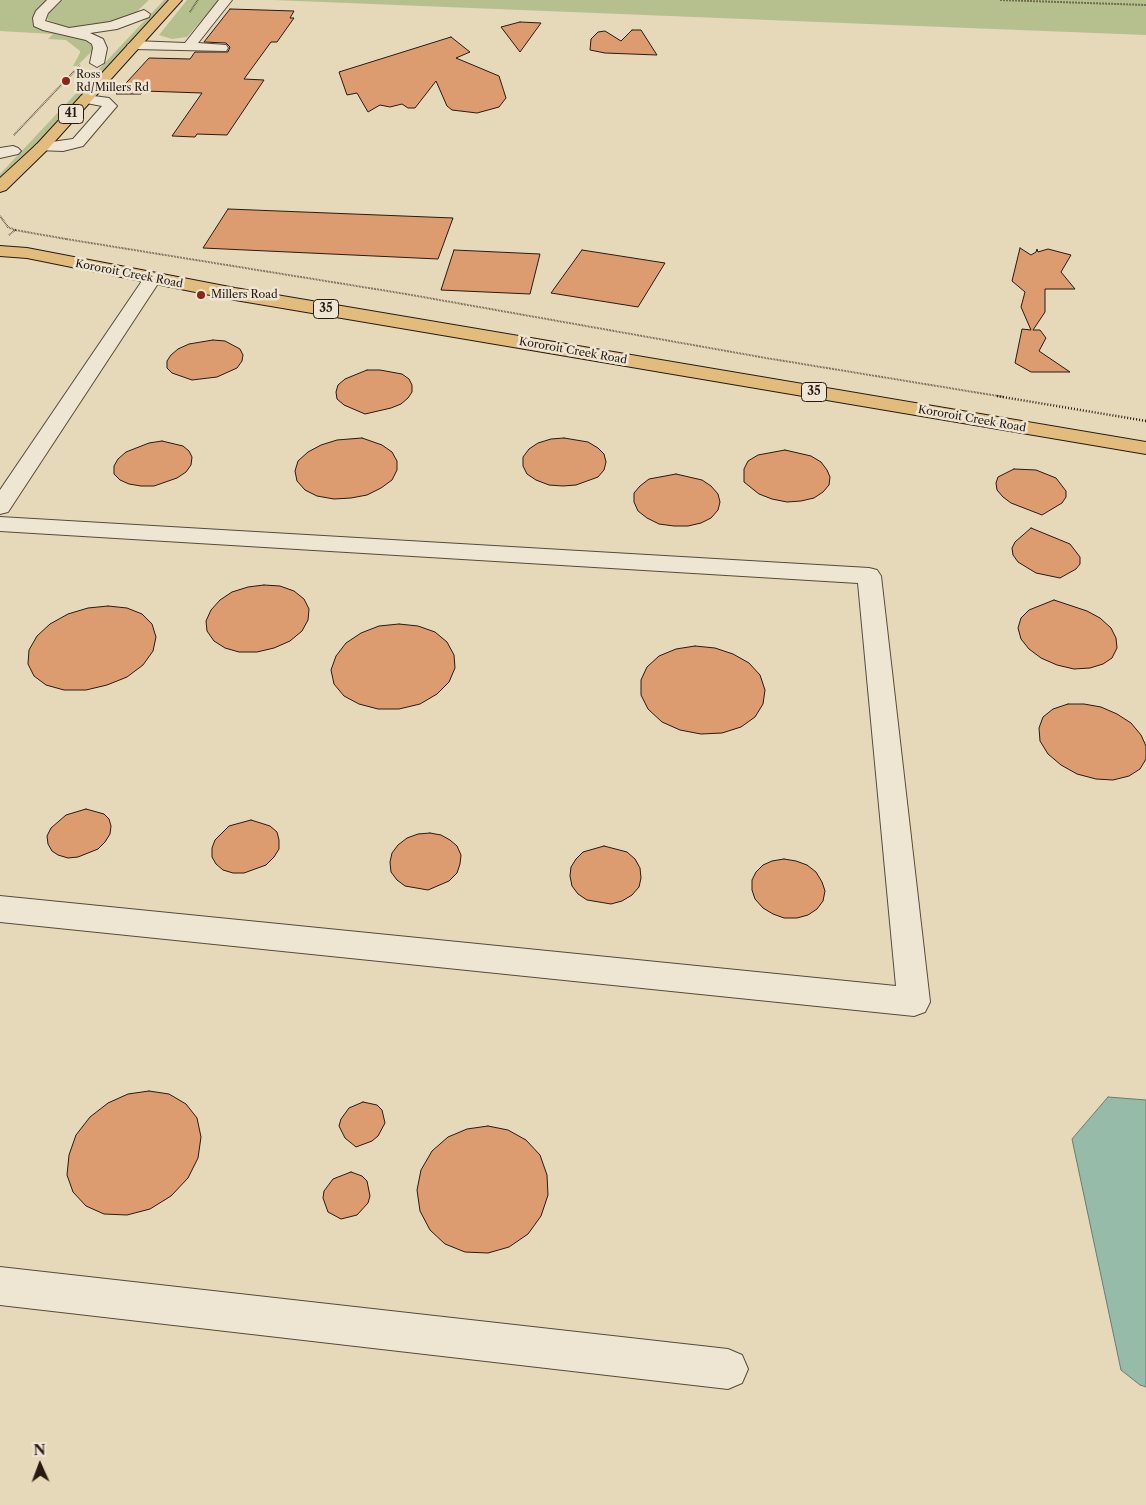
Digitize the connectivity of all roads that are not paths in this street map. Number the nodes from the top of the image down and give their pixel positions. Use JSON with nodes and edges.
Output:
{"nodes":[{"id":1,"x":56,"y":0,"type":"edge"},
{"id":2,"x":176,"y":0,"type":"edge"},
{"id":3,"x":226,"y":0,"type":"edge"},
{"id":4,"x":148,"y":10,"type":"joint"},
{"id":5,"x":66,"y":30,"type":"junction"},
{"id":6,"x":130,"y":40,"type":"junction"},
{"id":7,"x":189,"y":46,"type":"junction"},
{"id":8,"x":221,"y":48,"type":"dead end"},
{"id":9,"x":103,"y":54,"type":"joint"},
{"id":10,"x":84,"y":76,"type":"dead end"},
{"id":11,"x":86,"y":99,"type":"junction"},
{"id":12,"x":27,"y":130,"type":"road end"},
{"id":13,"x":42,"y":147,"type":"junction"},
{"id":14,"x":6,"y":152,"type":"edge"},
{"id":15,"x":0,"y":163,"type":"edge"},
{"id":16,"x":0,"y":187,"type":"edge"},
{"id":17,"x":5,"y":238,"type":"edge"},
{"id":18,"x":0,"y":260,"type":"edge"},
{"id":19,"x":89,"y":266,"type":"junction"},
{"id":20,"x":151,"y":271,"type":"junction"},
{"id":21,"x":505,"y":332,"type":"junction"},
{"id":22,"x":1146,"y":433,"type":"edge"},
{"id":23,"x":1146,"y":448,"type":"edge"},
{"id":24,"x":0,"y":507,"type":"edge"},
{"id":25,"x":0,"y":524,"type":"edge"},
{"id":26,"x":0,"y":909,"type":"edge"},
{"id":27,"x":0,"y":1286,"type":"edge"},
{"id":28,"x":728,"y":1369,"type":"dead end"}],
"edges":[{"from":1,"to":5,"type":"street"},
{"from":2,"to":6,"type":"main road","number":"41"},
{"from":3,"to":7,"type":"street"},
{"from":4,"to":5,"type":"street"},
{"from":4,"to":6,"type":"main road","number":"41"},
{"from":5,"to":9,"type":"street"},
{"from":6,"to":7,"type":"street"},
{"from":6,"to":11,"type":"main road","number":"41"},
{"from":7,"to":8,"type":"street"},
{"from":9,"to":10,"type":"main road"},
{"from":11,"to":13,"type":"main road","number":"41"},
{"from":11,"to":13,"type":"street"},
{"from":12,"to":14,"type":"main road"},
{"from":13,"to":16,"type":"main road","number":"41"},
{"from":14,"to":15,"type":"main road"},
{"from":17,"to":19,"type":"main road","name":"Kororoit Creek Road","number":"35"},
{"from":17,"to":20,"type":"main road","name":"Kororoit Creek Road","number":"35"},
{"from":18,"to":19,"type":"main road"},
{"from":19,"to":20,"type":"main road","name":"Kororoit Creek Road","number":"35"},
{"from":20,"to":21,"type":"main road","name":"Kororoit Creek Road","number":"35"},
{"from":20,"to":24,"type":"street"},
{"from":21,"to":22,"type":"main road","name":"Kororoit Creek Road","number":"35"},
{"from":21,"to":23,"type":"main road","name":"Kororoit Creek Road","number":"35"},
{"from":25,"to":26,"type":"street"},
{"from":27,"to":28,"type":"street"}]}
